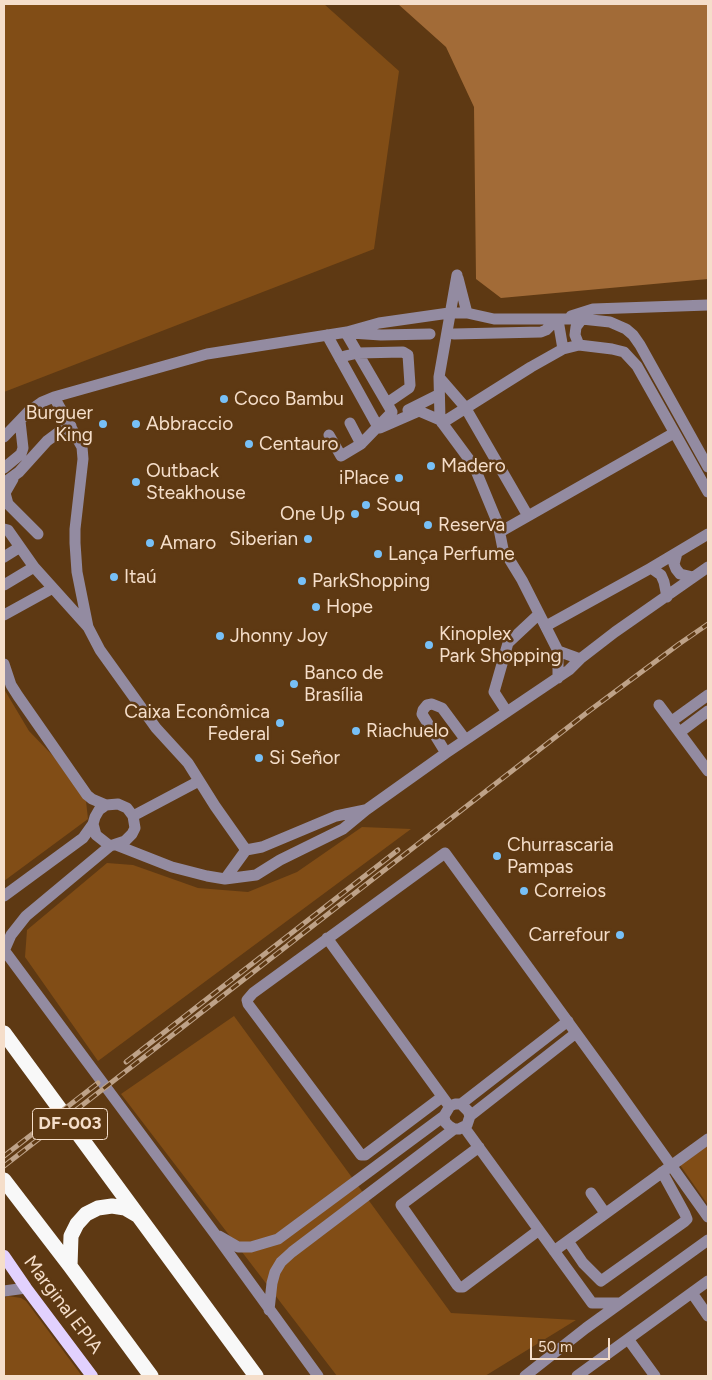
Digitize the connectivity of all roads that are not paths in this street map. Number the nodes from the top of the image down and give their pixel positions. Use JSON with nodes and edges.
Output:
{"nodes":[{"id":1,"x":708,"y":306,"type":"edge"},
{"id":2,"x":449,"y":313,"type":"junction"},
{"id":3,"x":467,"y":313,"type":"junction"},
{"id":4,"x":582,"y":319,"type":"junction"},
{"id":5,"x":558,"y":320,"type":"junction"},
{"id":6,"x":347,"y":332,"type":"junction"},
{"id":7,"x":430,"y":334,"type":"dead end"},
{"id":8,"x":454,"y":334,"type":"dead end"},
{"id":9,"x":327,"y":335,"type":"junction"},
{"id":10,"x":634,"y":335,"type":"junction"},
{"id":11,"x":579,"y":345,"type":"junction"},
{"id":12,"x":563,"y":349,"type":"junction"},
{"id":13,"x":624,"y":352,"type":"junction"},
{"id":14,"x":358,"y":353,"type":"junction"},
{"id":15,"x":340,"y":359,"type":"junction"},
{"id":16,"x":438,"y":377,"type":"junction"},
{"id":17,"x":438,"y":395,"type":"junction"},
{"id":18,"x":54,"y":397,"type":"junction"},
{"id":19,"x":465,"y":407,"type":"junction"},
{"id":20,"x":389,"y":408,"type":"junction"},
{"id":21,"x":418,"y":409,"type":"junction"},
{"id":22,"x":20,"y":420,"type":"junction"},
{"id":23,"x":441,"y":421,"type":"junction"},
{"id":24,"x":350,"y":423,"type":"dead end"},
{"id":25,"x":71,"y":426,"type":"junction"},
{"id":26,"x":378,"y":427,"type":"junction"},
{"id":27,"x":674,"y":433,"type":"junction"},
{"id":28,"x":329,"y":435,"type":"dead end"},
{"id":29,"x":4,"y":437,"type":"edge"},
{"id":30,"x":361,"y":444,"type":"junction"},
{"id":31,"x":708,"y":466,"type":"edge"},
{"id":32,"x":4,"y":468,"type":"edge"},
{"id":33,"x":19,"y":472,"type":"junction"},
{"id":34,"x":4,"y":483,"type":"edge"},
{"id":35,"x":708,"y":492,"type":"edge"},
{"id":36,"x":528,"y":516,"type":"junction"},
{"id":37,"x":4,"y":529,"type":"edge"},
{"id":38,"x":500,"y":532,"type":"junction"},
{"id":39,"x":38,"y":534,"type":"dead end"},
{"id":40,"x":708,"y":534,"type":"edge"},
{"id":41,"x":20,"y":547,"type":"junction"},
{"id":42,"x":677,"y":553,"type":"junction"},
{"id":43,"x":4,"y":557,"type":"edge"},
{"id":44,"x":34,"y":567,"type":"junction"},
{"id":45,"x":708,"y":567,"type":"edge"},
{"id":46,"x":651,"y":568,"type":"junction"},
{"id":47,"x":693,"y":577,"type":"junction"},
{"id":48,"x":4,"y":585,"type":"edge"},
{"id":49,"x":53,"y":588,"type":"junction"},
{"id":50,"x":667,"y":597,"type":"junction"},
{"id":51,"x":539,"y":614,"type":"junction"},
{"id":52,"x":4,"y":615,"type":"edge"},
{"id":53,"x":546,"y":626,"type":"junction"},
{"id":54,"x":88,"y":627,"type":"junction"},
{"id":55,"x":558,"y":651,"type":"junction"},
{"id":56,"x":580,"y":659,"type":"junction"},
{"id":57,"x":4,"y":664,"type":"edge"},
{"id":58,"x":558,"y":678,"type":"junction"},
{"id":59,"x":8,"y":682,"type":"edge"},
{"id":60,"x":708,"y":695,"type":"edge"},
{"id":61,"x":659,"y":705,"type":"dead end"},
{"id":62,"x":708,"y":711,"type":"edge"},
{"id":63,"x":507,"y":712,"type":"junction"},
{"id":64,"x":672,"y":721,"type":"junction"},
{"id":65,"x":680,"y":732,"type":"junction"},
{"id":66,"x":465,"y":739,"type":"junction"},
{"id":67,"x":446,"y":753,"type":"junction"},
{"id":68,"x":708,"y":771,"type":"edge"},
{"id":69,"x":199,"y":781,"type":"junction"},
{"id":70,"x":92,"y":799,"type":"junction"},
{"id":71,"x":106,"y":805,"type":"junction"},
{"id":72,"x":366,"y":810,"type":"junction"},
{"id":73,"x":133,"y":816,"type":"junction"},
{"id":74,"x":336,"y":816,"type":"junction"},
{"id":75,"x":94,"y":821,"type":"junction"},
{"id":76,"x":343,"y":829,"type":"junction"},
{"id":77,"x":113,"y":845,"type":"junction"},
{"id":78,"x":246,"y":850,"type":"junction"},
{"id":79,"x":225,"y":879,"type":"junction"},
{"id":80,"x":4,"y":896,"type":"edge"},
{"id":81,"x":327,"y":938,"type":"junction"},
{"id":82,"x":4,"y":950,"type":"edge"},
{"id":83,"x":568,"y":1021,"type":"junction"},
{"id":84,"x":4,"y":1033,"type":"edge"},
{"id":85,"x":576,"y":1033,"type":"junction"},
{"id":86,"x":449,"y":1106,"type":"junction"},
{"id":87,"x":470,"y":1116,"type":"junction"},
{"id":88,"x":459,"y":1128,"type":"junction"},
{"id":89,"x":708,"y":1138,"type":"edge"},
{"id":90,"x":479,"y":1147,"type":"junction"},
{"id":91,"x":667,"y":1168,"type":"junction"},
{"id":92,"x":4,"y":1180,"type":"edge"},
{"id":93,"x":591,"y":1193,"type":"dead end"},
{"id":94,"x":605,"y":1213,"type":"junction"},
{"id":95,"x":137,"y":1215,"type":"junction"},
{"id":96,"x":708,"y":1217,"type":"edge"},
{"id":97,"x":539,"y":1230,"type":"junction"},
{"id":98,"x":215,"y":1234,"type":"junction"},
{"id":99,"x":708,"y":1240,"type":"edge"},
{"id":100,"x":568,"y":1241,"type":"junction"},
{"id":101,"x":554,"y":1251,"type":"junction"},
{"id":102,"x":4,"y":1256,"type":"edge"},
{"id":103,"x":70,"y":1266,"type":"junction"},
{"id":104,"x":708,"y":1281,"type":"edge"},
{"id":105,"x":26,"y":1288,"type":"junction"},
{"id":106,"x":4,"y":1291,"type":"edge"},
{"id":107,"x":692,"y":1293,"type":"junction"},
{"id":108,"x":592,"y":1303,"type":"junction"},
{"id":109,"x":620,"y":1303,"type":"junction"},
{"id":110,"x":269,"y":1310,"type":"junction"},
{"id":111,"x":708,"y":1316,"type":"edge"},
{"id":112,"x":586,"y":1328,"type":"junction"},
{"id":113,"x":628,"y":1339,"type":"junction"},
{"id":114,"x":92,"y":1376,"type":"edge"},
{"id":115,"x":151,"y":1376,"type":"edge"},
{"id":116,"x":256,"y":1376,"type":"edge"},
{"id":117,"x":318,"y":1376,"type":"edge"},
{"id":118,"x":525,"y":1376,"type":"edge"},
{"id":119,"x":577,"y":1376,"type":"edge"},
{"id":120,"x":655,"y":1376,"type":"edge"}],
"edges":[{"from":1,"to":5,"type":"street"},
{"from":2,"to":3,"type":"street"},
{"from":2,"to":3,"type":"street"},
{"from":2,"to":6,"type":"street"},
{"from":2,"to":16,"type":"street"},
{"from":3,"to":5,"type":"street"},
{"from":4,"to":5,"type":"street"},
{"from":4,"to":10,"type":"street"},
{"from":4,"to":11,"type":"street"},
{"from":5,"to":8,"type":"street"},
{"from":5,"to":12,"type":"street"},
{"from":6,"to":7,"type":"street"},
{"from":6,"to":9,"type":"street"},
{"from":6,"to":14,"type":"street"},
{"from":9,"to":15,"type":"street"},
{"from":9,"to":18,"type":"street"},
{"from":10,"to":13,"type":"street"},
{"from":10,"to":31,"type":"street"},
{"from":11,"to":12,"type":"street"},
{"from":11,"to":13,"type":"street"},
{"from":12,"to":19,"type":"street"},
{"from":13,"to":27,"type":"street"},
{"from":14,"to":15,"type":"street"},
{"from":14,"to":20,"type":"street"},
{"from":14,"to":20,"type":"street"},
{"from":15,"to":26,"type":"street"},
{"from":16,"to":17,"type":"street"},
{"from":16,"to":19,"type":"street"},
{"from":17,"to":21,"type":"street"},
{"from":17,"to":23,"type":"street"},
{"from":18,"to":22,"type":"street"},
{"from":18,"to":25,"type":"street"},
{"from":19,"to":23,"type":"street"},
{"from":19,"to":36,"type":"street"},
{"from":20,"to":21,"type":"street"},
{"from":20,"to":26,"type":"street"},
{"from":21,"to":23,"type":"street"},
{"from":21,"to":26,"type":"street"},
{"from":22,"to":29,"type":"street"},
{"from":22,"to":32,"type":"street"},
{"from":23,"to":38,"type":"street"},
{"from":24,"to":30,"type":"street"},
{"from":25,"to":33,"type":"street"},
{"from":25,"to":54,"type":"street"},
{"from":26,"to":30,"type":"street"},
{"from":27,"to":35,"type":"street"},
{"from":27,"to":36,"type":"street"},
{"from":28,"to":30,"type":"street"},
{"from":33,"to":34,"type":"street"},
{"from":33,"to":39,"type":"street"},
{"from":36,"to":38,"type":"street"},
{"from":37,"to":41,"type":"street"},
{"from":38,"to":51,"type":"street"},
{"from":40,"to":42,"type":"street"},
{"from":41,"to":43,"type":"street"},
{"from":41,"to":44,"type":"street"},
{"from":42,"to":46,"type":"street"},
{"from":42,"to":47,"type":"street"},
{"from":44,"to":48,"type":"street"},
{"from":44,"to":49,"type":"street"},
{"from":45,"to":47,"type":"street"},
{"from":46,"to":50,"type":"street"},
{"from":46,"to":53,"type":"street"},
{"from":47,"to":50,"type":"street"},
{"from":49,"to":52,"type":"street"},
{"from":49,"to":54,"type":"street"},
{"from":50,"to":56,"type":"street"},
{"from":51,"to":53,"type":"street"},
{"from":51,"to":63,"type":"street"},
{"from":53,"to":55,"type":"street"},
{"from":54,"to":69,"type":"street"},
{"from":55,"to":56,"type":"street"},
{"from":55,"to":58,"type":"street"},
{"from":56,"to":58,"type":"street"},
{"from":57,"to":59,"type":"street"},
{"from":58,"to":63,"type":"street"},
{"from":59,"to":70,"type":"street"},
{"from":60,"to":64,"type":"street"},
{"from":61,"to":64,"type":"street"},
{"from":62,"to":65,"type":"street"},
{"from":63,"to":66,"type":"street"},
{"from":64,"to":65,"type":"street"},
{"from":65,"to":68,"type":"street"},
{"from":66,"to":67,"type":"street"},
{"from":66,"to":67,"type":"street"},
{"from":67,"to":72,"type":"street"},
{"from":69,"to":73,"type":"street"},
{"from":69,"to":78,"type":"street"},
{"from":70,"to":71,"type":"street"},
{"from":70,"to":75,"type":"street"},
{"from":71,"to":73,"type":"street"},
{"from":71,"to":75,"type":"street"},
{"from":72,"to":74,"type":"street"},
{"from":72,"to":76,"type":"street"},
{"from":73,"to":77,"type":"street"},
{"from":74,"to":76,"type":"street"},
{"from":74,"to":78,"type":"street"},
{"from":75,"to":77,"type":"street"},
{"from":75,"to":80,"type":"street"},
{"from":76,"to":79,"type":"street"},
{"from":77,"to":79,"type":"street"},
{"from":77,"to":82,"type":"street"},
{"from":78,"to":79,"type":"street"},
{"from":81,"to":83,"type":"street"},
{"from":81,"to":86,"type":"street"},
{"from":81,"to":86,"type":"street"},
{"from":82,"to":98,"type":"street"},
{"from":83,"to":85,"type":"street"},
{"from":83,"to":86,"type":"street"},
{"from":84,"to":95,"type":"highway","number":"DF-003"},
{"from":85,"to":87,"type":"street"},
{"from":85,"to":91,"type":"street"},
{"from":86,"to":87,"type":"street"},
{"from":86,"to":88,"type":"street"},
{"from":86,"to":98,"type":"street"},
{"from":87,"to":88,"type":"street"},
{"from":88,"to":90,"type":"street"},
{"from":88,"to":110,"type":"street"},
{"from":89,"to":91,"type":"street"},
{"from":90,"to":97,"type":"street"},
{"from":90,"to":97,"type":"street"},
{"from":91,"to":94,"type":"street"},
{"from":91,"to":96,"type":"street"},
{"from":91,"to":100,"type":"street"},
{"from":92,"to":103,"type":"highway"},
{"from":93,"to":94,"type":"street"},
{"from":94,"to":100,"type":"street"},
{"from":95,"to":103,"type":"highway"},
{"from":95,"to":116,"type":"highway","number":"DF-003"},
{"from":97,"to":101,"type":"street"},
{"from":98,"to":110,"type":"street"},
{"from":99,"to":109,"type":"street"},
{"from":100,"to":101,"type":"street"},
{"from":101,"to":108,"type":"street"},
{"from":102,"to":105,"type":"main road","name":"Marginal EPIA"},
{"from":103,"to":115,"type":"highway"},
{"from":104,"to":107,"type":"street"},
{"from":105,"to":106,"type":"street"},
{"from":105,"to":114,"type":"main road","name":"Marginal EPIA"},
{"from":107,"to":111,"type":"street"},
{"from":107,"to":113,"type":"street"},
{"from":108,"to":109,"type":"street"},
{"from":108,"to":112,"type":"street"},
{"from":109,"to":112,"type":"street"},
{"from":110,"to":117,"type":"street"},
{"from":112,"to":118,"type":"street"},
{"from":113,"to":119,"type":"street"},
{"from":113,"to":120,"type":"street"}]}
